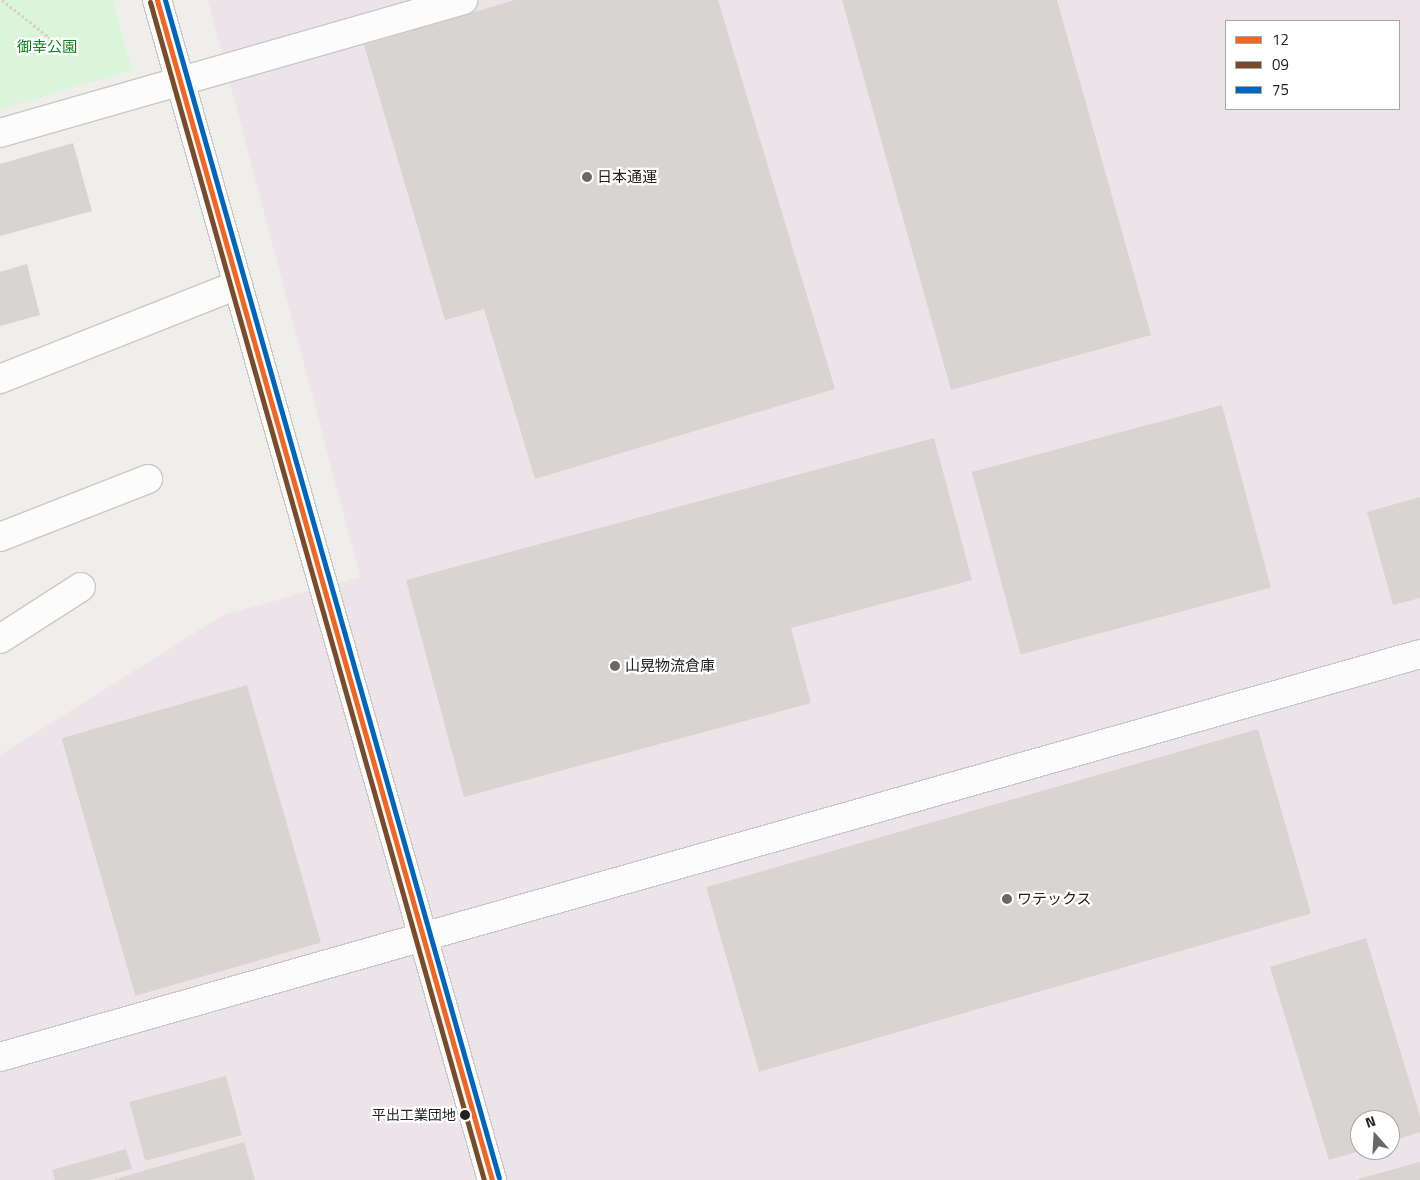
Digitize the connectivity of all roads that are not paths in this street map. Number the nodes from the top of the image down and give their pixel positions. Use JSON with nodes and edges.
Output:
{"nodes":[{"id":1,"x":157,"y":0,"type":"edge"},
{"id":2,"x":462,"y":0,"type":"edge"},
{"id":3,"x":181,"y":81,"type":"junction"},
{"id":4,"x":0,"y":133,"type":"edge"},
{"id":5,"x":238,"y":285,"type":"junction"},
{"id":6,"x":0,"y":379,"type":"edge"},
{"id":7,"x":148,"y":479,"type":"dead end"},
{"id":8,"x":0,"y":537,"type":"edge"},
{"id":9,"x":81,"y":587,"type":"dead end"},
{"id":10,"x":0,"y":639,"type":"edge"},
{"id":11,"x":1420,"y":654,"type":"edge"},
{"id":12,"x":422,"y":937,"type":"junction"},
{"id":13,"x":0,"y":1057,"type":"edge"},
{"id":14,"x":492,"y":1180,"type":"edge"}],
"edges":[{"from":1,"to":3,"type":"street"},
{"from":2,"to":3,"type":"street"},
{"from":3,"to":4,"type":"street"},
{"from":3,"to":5,"type":"street"},
{"from":5,"to":6,"type":"street"},
{"from":5,"to":12,"type":"street"},
{"from":7,"to":8,"type":"street"},
{"from":9,"to":10,"type":"street"},
{"from":11,"to":12,"type":"street"},
{"from":12,"to":13,"type":"street"},
{"from":12,"to":14,"type":"street"}]}
